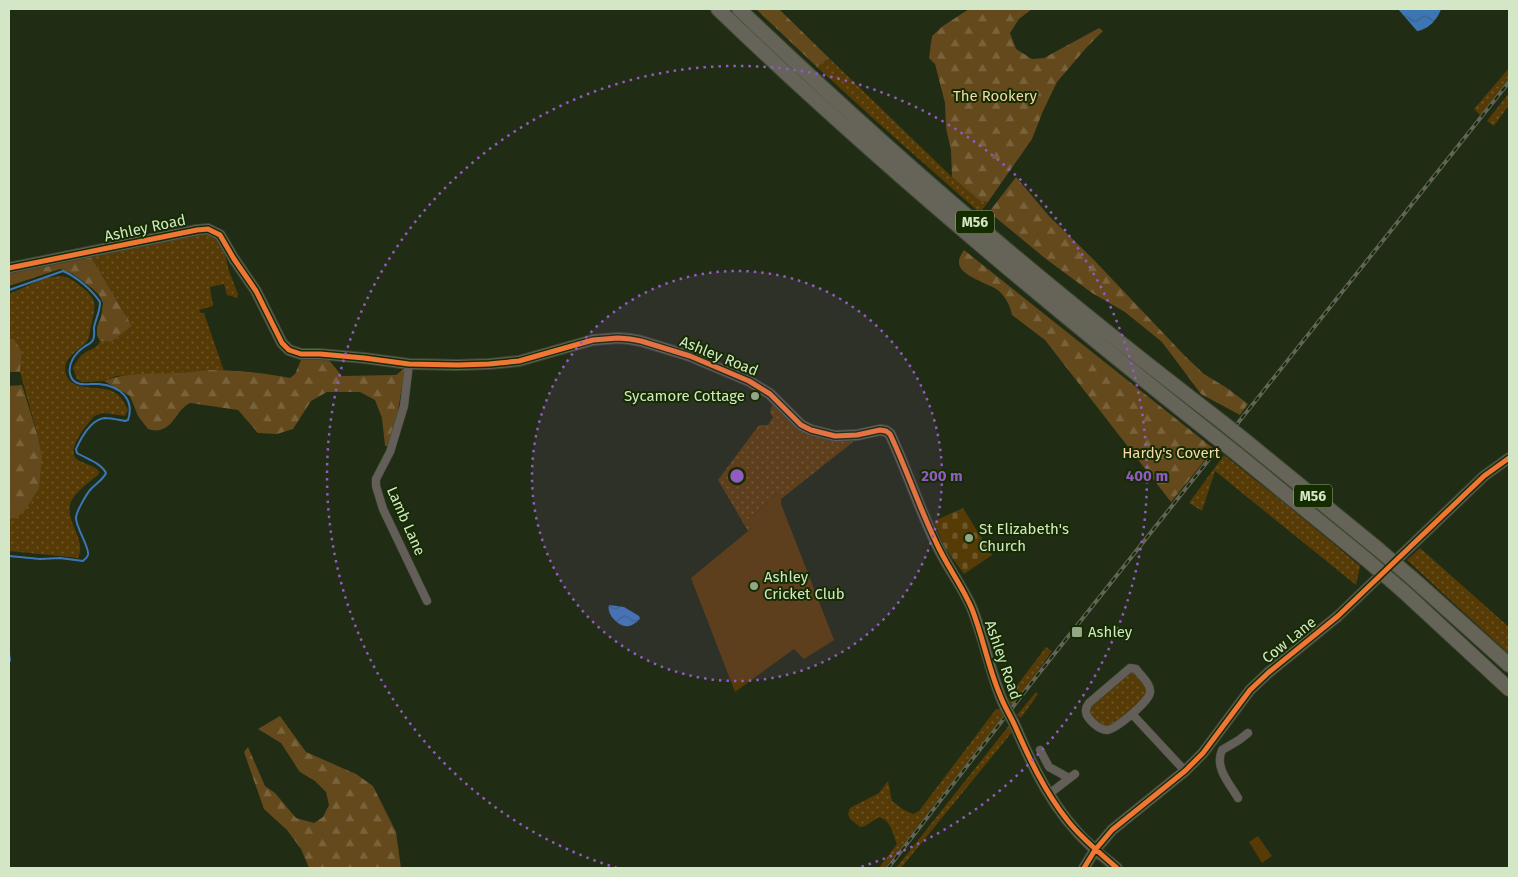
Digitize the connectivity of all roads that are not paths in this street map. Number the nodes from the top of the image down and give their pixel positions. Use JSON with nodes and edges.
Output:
{"nodes":[{"id":1,"x":718,"y":9,"type":"edge"},
{"id":2,"x":739,"y":9,"type":"edge"},
{"id":3,"x":9,"y":268,"type":"edge"},
{"id":4,"x":409,"y":364,"type":"junction"},
{"id":5,"x":1509,"y":458,"type":"edge"},
{"id":6,"x":427,"y":601,"type":"dead end"},
{"id":7,"x":1509,"y":665,"type":"edge"},
{"id":8,"x":1509,"y":689,"type":"edge"},
{"id":9,"x":1132,"y":714,"type":"junction"},
{"id":10,"x":1248,"y":733,"type":"dead end"},
{"id":11,"x":1213,"y":740,"type":"junction"},
{"id":12,"x":1040,"y":750,"type":"dead end"},
{"id":13,"x":1222,"y":750,"type":"junction"},
{"id":14,"x":1184,"y":771,"type":"junction"},
{"id":15,"x":1048,"y":794,"type":"junction"},
{"id":16,"x":1238,"y":798,"type":"dead end"},
{"id":17,"x":1096,"y":850,"type":"junction"},
{"id":18,"x":1084,"y":868,"type":"edge"},
{"id":19,"x":1117,"y":868,"type":"edge"}],
"edges":[{"from":1,"to":8,"type":"highway","number":"M56","bridge":true},
{"from":2,"to":7,"type":"highway","number":"M56","bridge":true},
{"from":3,"to":4,"type":"street","name":"Ashley Road"},
{"from":4,"to":6,"type":"street","name":"Lamb Lane"},
{"from":4,"to":15,"type":"street","name":"Ashley Road","bridge":true},
{"from":5,"to":11,"type":"street","name":"Cow Lane"},
{"from":9,"to":9,"type":"street"},
{"from":9,"to":14,"type":"street"},
{"from":10,"to":13,"type":"street"},
{"from":11,"to":13,"type":"street"},
{"from":11,"to":14,"type":"street","name":"Cow Lane"},
{"from":12,"to":15,"type":"street"},
{"from":13,"to":16,"type":"street"},
{"from":14,"to":17,"type":"street","name":"Cow Lane"},
{"from":15,"to":17,"type":"street","name":"Ashley Road"},
{"from":17,"to":18,"type":"street","name":"Cow Lane"},
{"from":17,"to":19,"type":"street","name":"Ashley Road"}]}
